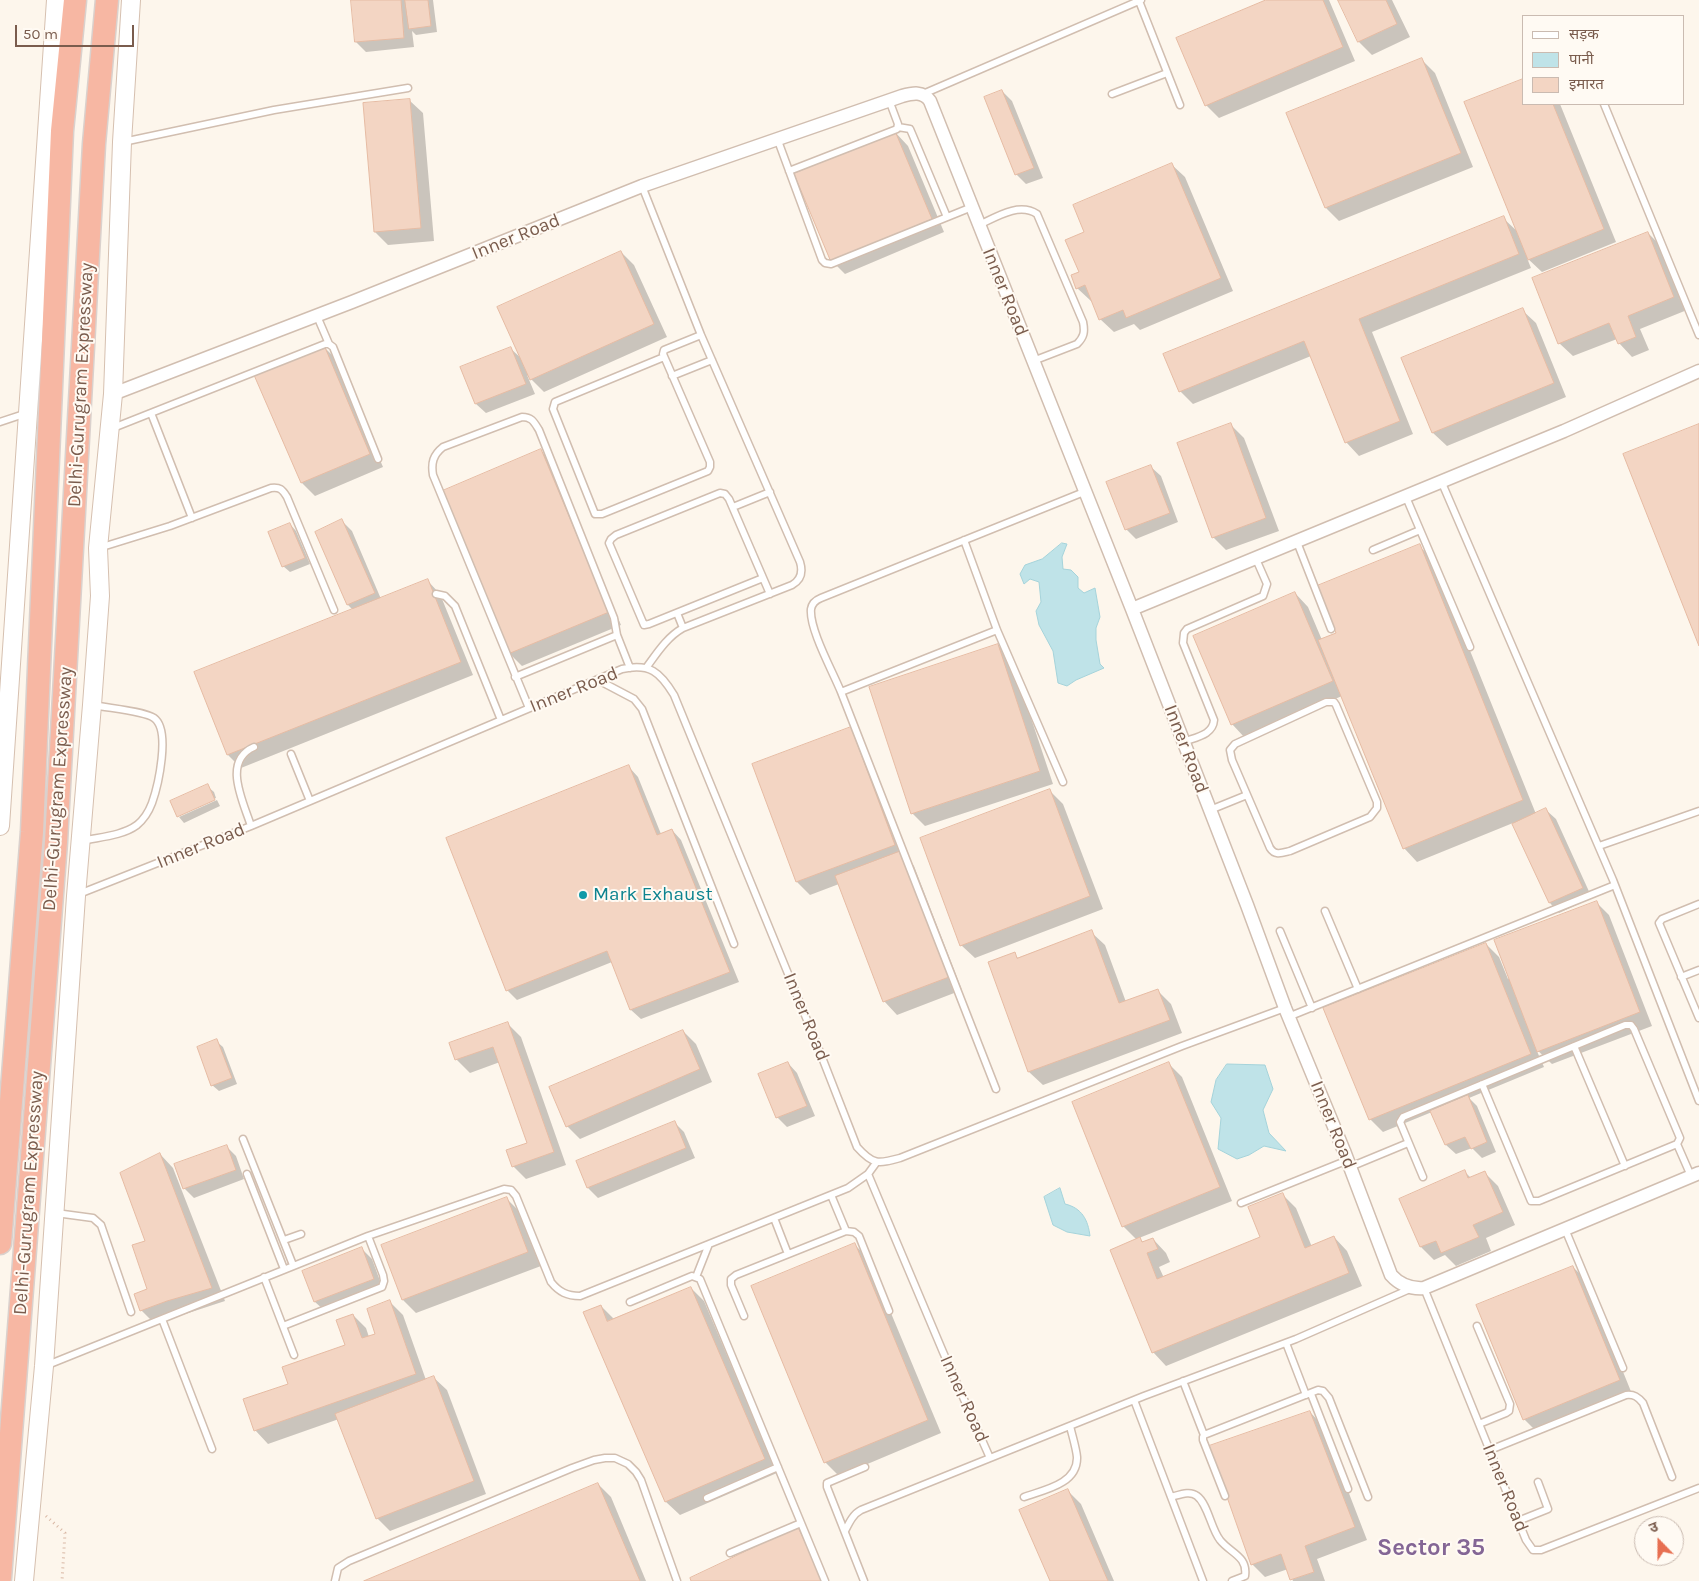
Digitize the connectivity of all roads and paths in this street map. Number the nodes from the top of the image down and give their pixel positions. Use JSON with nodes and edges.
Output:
{"nodes":[{"id":1,"x":56,"y":0,"type":"edge"},
{"id":2,"x":74,"y":0,"type":"edge"},
{"id":3,"x":107,"y":0,"type":"edge"},
{"id":4,"x":131,"y":0,"type":"edge"},
{"id":5,"x":1140,"y":0,"type":"edge"},
{"id":6,"x":1167,"y":73,"type":"junction"},
{"id":7,"x":408,"y":88,"type":"dead end"},
{"id":8,"x":923,"y":94,"type":"junction"},
{"id":9,"x":1112,"y":94,"type":"dead end"},
{"id":10,"x":889,"y":100,"type":"junction"},
{"id":11,"x":1180,"y":105,"type":"dead end"},
{"id":12,"x":1604,"y":105,"type":"edge"},
{"id":13,"x":898,"y":127,"type":"junction"},
{"id":14,"x":777,"y":138,"type":"junction"},
{"id":15,"x":122,"y":142,"type":"junction"},
{"id":16,"x":789,"y":171,"type":"junction"},
{"id":17,"x":642,"y":186,"type":"junction"},
{"id":18,"x":972,"y":207,"type":"junction"},
{"id":19,"x":947,"y":217,"type":"junction"},
{"id":20,"x":979,"y":225,"type":"junction"},
{"id":21,"x":317,"y":316,"type":"junction"},
{"id":22,"x":701,"y":335,"type":"junction"},
{"id":23,"x":1699,"y":335,"type":"edge"},
{"id":24,"x":329,"y":344,"type":"junction"},
{"id":25,"x":664,"y":357,"type":"junction"},
{"id":26,"x":712,"y":360,"type":"junction"},
{"id":27,"x":1033,"y":362,"type":"junction"},
{"id":28,"x":1699,"y":371,"type":"edge"},
{"id":29,"x":672,"y":376,"type":"junction"},
{"id":30,"x":114,"y":394,"type":"junction"},
{"id":31,"x":28,"y":412,"type":"junction"},
{"id":32,"x":151,"y":413,"type":"junction"},
{"id":33,"x":0,"y":422,"type":"edge"},
{"id":34,"x":109,"y":429,"type":"junction"},
{"id":35,"x":378,"y":460,"type":"dead end"},
{"id":36,"x":1442,"y":482,"type":"junction"},
{"id":37,"x":770,"y":492,"type":"junction"},
{"id":38,"x":1084,"y":492,"type":"junction"},
{"id":39,"x":1406,"y":497,"type":"junction"},
{"id":40,"x":733,"y":507,"type":"junction"},
{"id":41,"x":192,"y":518,"type":"junction"},
{"id":42,"x":1420,"y":530,"type":"junction"},
{"id":43,"x":964,"y":540,"type":"junction"},
{"id":44,"x":1297,"y":542,"type":"junction"},
{"id":45,"x":98,"y":548,"type":"junction"},
{"id":46,"x":1373,"y":550,"type":"dead end"},
{"id":47,"x":1256,"y":559,"type":"junction"},
{"id":48,"x":763,"y":578,"type":"junction"},
{"id":49,"x":436,"y":594,"type":"dead end"},
{"id":50,"x":770,"y":594,"type":"junction"},
{"id":51,"x":1132,"y":609,"type":"junction"},
{"id":52,"x":334,"y":610,"type":"dead end"},
{"id":53,"x":678,"y":613,"type":"junction"},
{"id":54,"x":684,"y":628,"type":"junction"},
{"id":55,"x":1331,"y":629,"type":"dead end"},
{"id":56,"x":997,"y":630,"type":"junction"},
{"id":57,"x":617,"y":635,"type":"junction"},
{"id":58,"x":1470,"y":648,"type":"dead end"},
{"id":59,"x":630,"y":668,"type":"junction"},
{"id":60,"x":646,"y":668,"type":"junction"},
{"id":61,"x":515,"y":677,"type":"junction"},
{"id":62,"x":598,"y":680,"type":"junction"},
{"id":63,"x":841,"y":692,"type":"junction"},
{"id":64,"x":92,"y":705,"type":"junction"},
{"id":65,"x":529,"y":708,"type":"junction"},
{"id":66,"x":501,"y":720,"type":"junction"},
{"id":67,"x":1183,"y":742,"type":"junction"},
{"id":68,"x":3,"y":744,"type":"edge"},
{"id":69,"x":254,"y":746,"type":"dead end"},
{"id":70,"x":292,"y":754,"type":"dead end"},
{"id":71,"x":1063,"y":782,"type":"dead end"},
{"id":72,"x":1247,"y":795,"type":"junction"},
{"id":73,"x":310,"y":801,"type":"junction"},
{"id":74,"x":1210,"y":810,"type":"junction"},
{"id":75,"x":1699,"y":811,"type":"edge"},
{"id":76,"x":0,"y":826,"type":"edge"},
{"id":77,"x":251,"y":826,"type":"junction"},
{"id":78,"x":80,"y":841,"type":"junction"},
{"id":79,"x":1599,"y":846,"type":"junction"},
{"id":80,"x":1615,"y":885,"type":"junction"},
{"id":81,"x":76,"y":896,"type":"junction"},
{"id":82,"x":1699,"y":904,"type":"edge"},
{"id":83,"x":1326,"y":911,"type":"dead end"},
{"id":84,"x":1280,"y":931,"type":"dead end"},
{"id":85,"x":734,"y":944,"type":"dead end"},
{"id":86,"x":1699,"y":970,"type":"edge"},
{"id":87,"x":1681,"y":978,"type":"junction"},
{"id":88,"x":1358,"y":989,"type":"junction"},
{"id":89,"x":1312,"y":1008,"type":"junction"},
{"id":90,"x":1287,"y":1013,"type":"junction"},
{"id":91,"x":1699,"y":1018,"type":"edge"},
{"id":92,"x":1574,"y":1046,"type":"junction"},
{"id":93,"x":1482,"y":1084,"type":"junction"},
{"id":94,"x":996,"y":1089,"type":"dead end"},
{"id":95,"x":1699,"y":1101,"type":"edge"},
{"id":96,"x":243,"y":1139,"type":"dead end"},
{"id":97,"x":1408,"y":1143,"type":"junction"},
{"id":98,"x":1677,"y":1144,"type":"junction"},
{"id":99,"x":876,"y":1163,"type":"junction"},
{"id":100,"x":1349,"y":1164,"type":"junction"},
{"id":101,"x":1625,"y":1166,"type":"junction"},
{"id":102,"x":247,"y":1174,"type":"dead end"},
{"id":103,"x":868,"y":1174,"type":"junction"},
{"id":104,"x":1695,"y":1174,"type":"edge"},
{"id":105,"x":1423,"y":1178,"type":"dead end"},
{"id":106,"x":831,"y":1195,"type":"junction"},
{"id":107,"x":1241,"y":1202,"type":"dead end"},
{"id":108,"x":54,"y":1212,"type":"junction"},
{"id":109,"x":774,"y":1218,"type":"junction"},
{"id":110,"x":1565,"y":1229,"type":"junction"},
{"id":111,"x":846,"y":1231,"type":"junction"},
{"id":112,"x":301,"y":1234,"type":"dead end"},
{"id":113,"x":368,"y":1236,"type":"junction"},
{"id":114,"x":284,"y":1240,"type":"junction"},
{"id":115,"x":0,"y":1243,"type":"edge"},
{"id":116,"x":708,"y":1244,"type":"junction"},
{"id":117,"x":788,"y":1254,"type":"junction"},
{"id":118,"x":294,"y":1265,"type":"junction"},
{"id":119,"x":284,"y":1269,"type":"junction"},
{"id":120,"x":264,"y":1277,"type":"junction"},
{"id":121,"x":696,"y":1277,"type":"junction"},
{"id":122,"x":1418,"y":1288,"type":"junction"},
{"id":123,"x":630,"y":1302,"type":"dead end"},
{"id":124,"x":889,"y":1311,"type":"dead end"},
{"id":125,"x":131,"y":1312,"type":"dead end"},
{"id":126,"x":744,"y":1316,"type":"dead end"},
{"id":127,"x":162,"y":1319,"type":"junction"},
{"id":128,"x":283,"y":1326,"type":"junction"},
{"id":129,"x":1477,"y":1326,"type":"dead end"},
{"id":130,"x":1286,"y":1343,"type":"junction"},
{"id":131,"x":294,"y":1355,"type":"dead end"},
{"id":132,"x":44,"y":1366,"type":"junction"},
{"id":133,"x":1623,"y":1368,"type":"dead end"},
{"id":134,"x":1183,"y":1381,"type":"junction"},
{"id":135,"x":1309,"y":1395,"type":"junction"},
{"id":136,"x":1134,"y":1400,"type":"junction"},
{"id":137,"x":1479,"y":1424,"type":"junction"},
{"id":138,"x":1070,"y":1426,"type":"junction"},
{"id":139,"x":1204,"y":1435,"type":"junction"},
{"id":140,"x":212,"y":1449,"type":"dead end"},
{"id":141,"x":1490,"y":1450,"type":"junction"},
{"id":142,"x":990,"y":1458,"type":"junction"},
{"id":143,"x":865,"y":1466,"type":"dead end"},
{"id":144,"x":778,"y":1467,"type":"junction"},
{"id":145,"x":1672,"y":1477,"type":"dead end"},
{"id":146,"x":1538,"y":1482,"type":"dead end"},
{"id":147,"x":1699,"y":1488,"type":"edge"},
{"id":148,"x":1348,"y":1489,"type":"dead end"},
{"id":149,"x":1224,"y":1496,"type":"dead end"},
{"id":150,"x":1024,"y":1497,"type":"dead end"},
{"id":151,"x":1171,"y":1497,"type":"junction"},
{"id":152,"x":1368,"y":1497,"type":"dead end"},
{"id":153,"x":707,"y":1498,"type":"dead end"},
{"id":154,"x":32,"y":1501,"type":"junction"},
{"id":155,"x":1518,"y":1521,"type":"junction"},
{"id":156,"x":801,"y":1523,"type":"junction"},
{"id":157,"x":845,"y":1531,"type":"junction"},
{"id":158,"x":730,"y":1553,"type":"dead end"},
{"id":159,"x":0,"y":1578,"type":"edge"},
{"id":160,"x":1235,"y":1580,"type":"edge"},
{"id":161,"x":24,"y":1581,"type":"edge"},
{"id":162,"x":62,"y":1581,"type":"edge"},
{"id":163,"x":335,"y":1581,"type":"edge"},
{"id":164,"x":677,"y":1581,"type":"edge"},
{"id":165,"x":825,"y":1581,"type":"edge"},
{"id":166,"x":864,"y":1581,"type":"edge"},
{"id":167,"x":1203,"y":1581,"type":"edge"}],
"edges":[{"from":1,"to":31,"type":"main road"},
{"from":2,"to":115,"type":"highway","name":"Delhi-Gurugram Expressway"},
{"from":3,"to":159,"type":"highway","name":"Delhi-Gurugram Expressway"},
{"from":4,"to":15,"type":"main road"},
{"from":5,"to":6,"type":"lane"},
{"from":5,"to":8,"type":"lane","name":"Inner Road"},
{"from":6,"to":9,"type":"lane"},
{"from":6,"to":11,"type":"lane"},
{"from":7,"to":15,"type":"lane"},
{"from":8,"to":10,"type":"street","name":"Inner Road"},
{"from":8,"to":18,"type":"street","name":"Inner Road"},
{"from":10,"to":13,"type":"lane"},
{"from":10,"to":14,"type":"street","name":"Inner Road"},
{"from":12,"to":23,"type":"lane"},
{"from":13,"to":16,"type":"lane"},
{"from":13,"to":19,"type":"lane"},
{"from":14,"to":16,"type":"lane"},
{"from":14,"to":17,"type":"street","name":"Inner Road"},
{"from":15,"to":30,"type":"main road"},
{"from":16,"to":19,"type":"lane"},
{"from":17,"to":21,"type":"street","name":"Inner Road"},
{"from":17,"to":22,"type":"lane"},
{"from":18,"to":19,"type":"lane"},
{"from":18,"to":20,"type":"street","name":"Inner Road"},
{"from":20,"to":27,"type":"street","name":"Inner Road"},
{"from":20,"to":27,"type":"lane"},
{"from":21,"to":24,"type":"lane"},
{"from":21,"to":30,"type":"street","name":"Inner Road"},
{"from":22,"to":25,"type":"lane"},
{"from":22,"to":26,"type":"lane"},
{"from":24,"to":32,"type":"lane"},
{"from":24,"to":35,"type":"lane"},
{"from":25,"to":29,"type":"lane"},
{"from":25,"to":29,"type":"lane"},
{"from":26,"to":29,"type":"lane"},
{"from":26,"to":37,"type":"lane"},
{"from":27,"to":38,"type":"street","name":"Inner Road"},
{"from":28,"to":36,"type":"street"},
{"from":30,"to":34,"type":"main road"},
{"from":31,"to":33,"type":"lane"},
{"from":31,"to":68,"type":"main road"},
{"from":32,"to":34,"type":"lane"},
{"from":32,"to":41,"type":"lane"},
{"from":34,"to":45,"type":"main road"},
{"from":36,"to":39,"type":"street"},
{"from":36,"to":79,"type":"lane"},
{"from":37,"to":40,"type":"lane"},
{"from":37,"to":50,"type":"lane"},
{"from":38,"to":43,"type":"lane"},
{"from":38,"to":51,"type":"street","name":"Inner Road"},
{"from":39,"to":42,"type":"lane"},
{"from":39,"to":44,"type":"street"},
{"from":40,"to":48,"type":"lane"},
{"from":40,"to":53,"type":"lane"},
{"from":41,"to":45,"type":"lane"},
{"from":41,"to":52,"type":"lane"},
{"from":42,"to":46,"type":"lane"},
{"from":42,"to":58,"type":"lane"},
{"from":43,"to":56,"type":"lane"},
{"from":43,"to":63,"type":"lane"},
{"from":44,"to":47,"type":"street"},
{"from":44,"to":55,"type":"lane"},
{"from":45,"to":64,"type":"main road"},
{"from":47,"to":51,"type":"street"},
{"from":47,"to":67,"type":"lane"},
{"from":48,"to":50,"type":"lane"},
{"from":48,"to":53,"type":"lane"},
{"from":49,"to":66,"type":"lane"},
{"from":50,"to":54,"type":"lane"},
{"from":51,"to":67,"type":"street","name":"Inner Road"},
{"from":53,"to":54,"type":"lane"},
{"from":54,"to":60,"type":"lane"},
{"from":56,"to":63,"type":"lane"},
{"from":56,"to":71,"type":"lane"},
{"from":57,"to":59,"type":"lane"},
{"from":57,"to":61,"type":"lane"},
{"from":57,"to":61,"type":"lane"},
{"from":59,"to":60,"type":"lane","name":"Inner Road"},
{"from":59,"to":62,"type":"lane","name":"Inner Road"},
{"from":60,"to":99,"type":"lane","name":"Inner Road"},
{"from":61,"to":65,"type":"lane"},
{"from":62,"to":65,"type":"lane","name":"Inner Road"},
{"from":62,"to":85,"type":"lane"},
{"from":63,"to":94,"type":"lane"},
{"from":64,"to":78,"type":"main road"},
{"from":64,"to":78,"type":"lane"},
{"from":65,"to":66,"type":"lane","name":"Inner Road"},
{"from":66,"to":73,"type":"lane","name":"Inner Road"},
{"from":67,"to":74,"type":"street","name":"Inner Road"},
{"from":68,"to":76,"type":"main road"},
{"from":69,"to":77,"type":"lane"},
{"from":70,"to":73,"type":"lane"},
{"from":72,"to":72,"type":"lane"},
{"from":72,"to":74,"type":"lane"},
{"from":73,"to":77,"type":"lane","name":"Inner Road"},
{"from":74,"to":90,"type":"street","name":"Inner Road"},
{"from":75,"to":79,"type":"lane"},
{"from":77,"to":81,"type":"lane","name":"Inner Road"},
{"from":78,"to":81,"type":"main road"},
{"from":79,"to":80,"type":"lane"},
{"from":80,"to":88,"type":"lane"},
{"from":80,"to":95,"type":"lane"},
{"from":81,"to":108,"type":"main road"},
{"from":82,"to":87,"type":"lane"},
{"from":83,"to":88,"type":"lane"},
{"from":84,"to":89,"type":"lane"},
{"from":86,"to":87,"type":"lane"},
{"from":87,"to":91,"type":"lane"},
{"from":88,"to":89,"type":"lane"},
{"from":89,"to":90,"type":"lane"},
{"from":90,"to":99,"type":"lane"},
{"from":90,"to":100,"type":"street","name":"Inner Road"},
{"from":92,"to":93,"type":"lane"},
{"from":92,"to":98,"type":"lane"},
{"from":92,"to":101,"type":"lane"},
{"from":93,"to":97,"type":"lane"},
{"from":93,"to":101,"type":"lane"},
{"from":96,"to":114,"type":"lane"},
{"from":97,"to":100,"type":"lane"},
{"from":97,"to":105,"type":"lane"},
{"from":98,"to":101,"type":"lane"},
{"from":98,"to":104,"type":"lane"},
{"from":99,"to":103,"type":"lane"},
{"from":100,"to":107,"type":"lane"},
{"from":100,"to":122,"type":"street","name":"Inner Road"},
{"from":102,"to":119,"type":"lane"},
{"from":103,"to":106,"type":"lane"},
{"from":103,"to":142,"type":"lane","name":"Inner Road"},
{"from":104,"to":110,"type":"street"},
{"from":106,"to":109,"type":"lane"},
{"from":106,"to":111,"type":"lane"},
{"from":108,"to":125,"type":"lane"},
{"from":108,"to":132,"type":"main road"},
{"from":109,"to":116,"type":"lane"},
{"from":109,"to":117,"type":"lane"},
{"from":110,"to":122,"type":"street"},
{"from":110,"to":133,"type":"lane"},
{"from":111,"to":117,"type":"lane"},
{"from":111,"to":124,"type":"lane"},
{"from":112,"to":114,"type":"lane"},
{"from":113,"to":116,"type":"lane"},
{"from":113,"to":118,"type":"lane"},
{"from":113,"to":128,"type":"lane"},
{"from":114,"to":118,"type":"lane"},
{"from":116,"to":121,"type":"lane"},
{"from":117,"to":126,"type":"lane"},
{"from":118,"to":119,"type":"lane"},
{"from":119,"to":120,"type":"lane"},
{"from":120,"to":127,"type":"lane"},
{"from":120,"to":128,"type":"lane"},
{"from":121,"to":123,"type":"lane"},
{"from":121,"to":144,"type":"lane"},
{"from":122,"to":130,"type":"lane"},
{"from":122,"to":137,"type":"lane","name":"Inner Road"},
{"from":127,"to":132,"type":"lane"},
{"from":127,"to":140,"type":"lane"},
{"from":128,"to":131,"type":"lane"},
{"from":129,"to":137,"type":"lane"},
{"from":130,"to":134,"type":"lane"},
{"from":130,"to":135,"type":"lane"},
{"from":132,"to":154,"type":"main road"},
{"from":134,"to":136,"type":"lane"},
{"from":134,"to":139,"type":"lane"},
{"from":135,"to":139,"type":"lane"},
{"from":135,"to":148,"type":"lane"},
{"from":135,"to":152,"type":"lane"},
{"from":136,"to":138,"type":"lane"},
{"from":136,"to":151,"type":"lane"},
{"from":137,"to":141,"type":"lane","name":"Inner Road"},
{"from":138,"to":142,"type":"lane"},
{"from":138,"to":150,"type":"lane"},
{"from":139,"to":149,"type":"lane"},
{"from":141,"to":145,"type":"lane"},
{"from":141,"to":155,"type":"lane","name":"Inner Road"},
{"from":142,"to":157,"type":"lane"},
{"from":143,"to":157,"type":"lane"},
{"from":144,"to":153,"type":"lane"},
{"from":144,"to":156,"type":"lane"},
{"from":146,"to":155,"type":"lane"},
{"from":147,"to":155,"type":"lane","name":"Inner Road"},
{"from":151,"to":160,"type":"lane"},
{"from":151,"to":167,"type":"lane"},
{"from":154,"to":161,"type":"main road"},
{"from":154,"to":162,"type":"path"},
{"from":156,"to":158,"type":"lane"},
{"from":156,"to":165,"type":"lane"},
{"from":157,"to":166,"type":"lane"},
{"from":163,"to":164,"type":"lane"}]}
